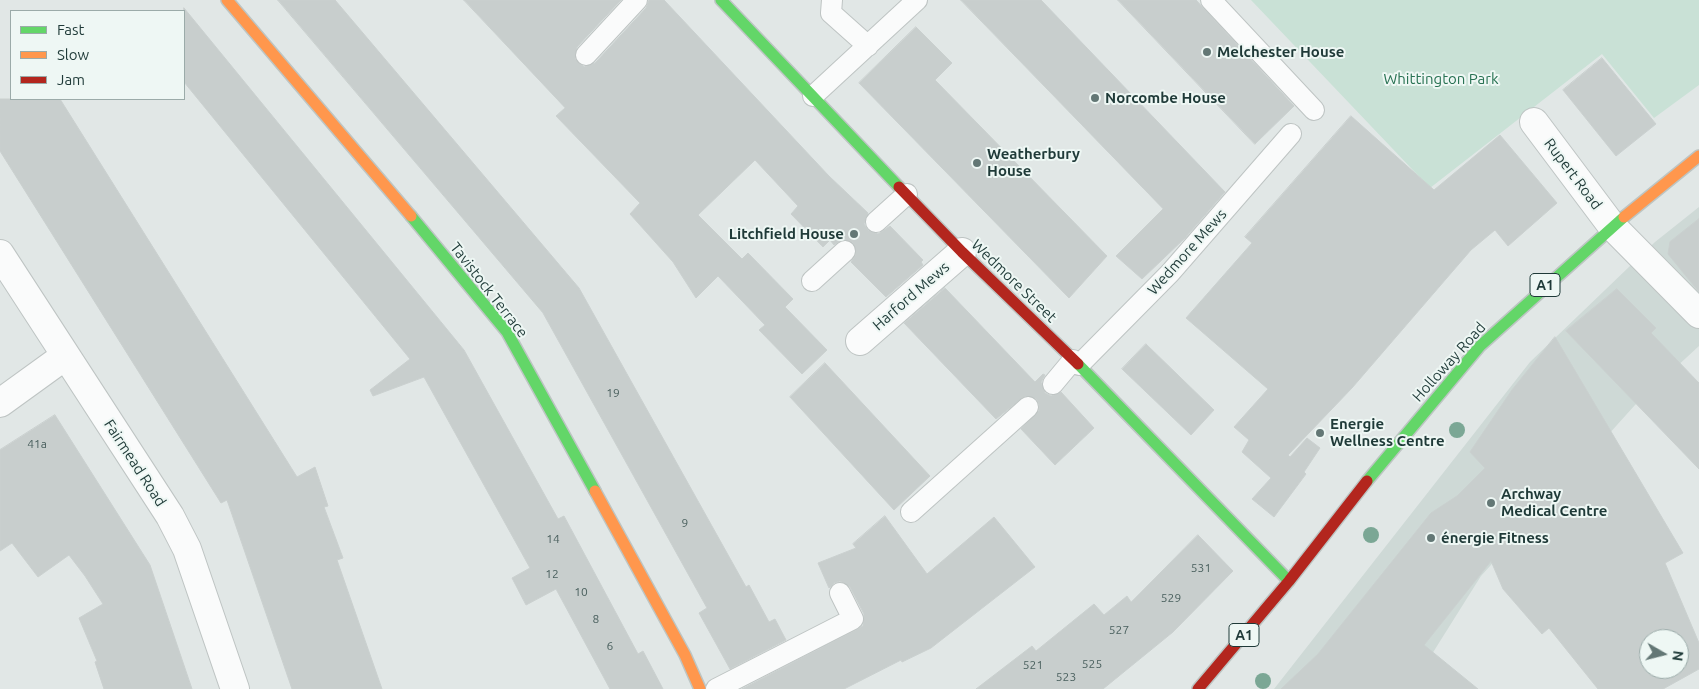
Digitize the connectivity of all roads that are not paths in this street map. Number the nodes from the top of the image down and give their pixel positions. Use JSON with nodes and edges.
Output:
{"nodes":[{"id":1,"x":226,"y":0,"type":"edge"},
{"id":2,"x":637,"y":0,"type":"edge"},
{"id":3,"x":721,"y":0,"type":"edge"},
{"id":4,"x":832,"y":0,"type":"edge"},
{"id":5,"x":917,"y":0,"type":"edge"},
{"id":6,"x":1211,"y":0,"type":"edge"},
{"id":7,"x":868,"y":46,"type":"junction"},
{"id":8,"x":586,"y":55,"type":"dead end"},
{"id":9,"x":813,"y":96,"type":"junction"},
{"id":10,"x":1314,"y":110,"type":"dead end"},
{"id":11,"x":1534,"y":122,"type":"dead end"},
{"id":12,"x":1291,"y":134,"type":"dead end"},
{"id":13,"x":1699,"y":156,"type":"edge"},
{"id":14,"x":907,"y":194,"type":"junction"},
{"id":15,"x":876,"y":222,"type":"dead end"},
{"id":16,"x":1612,"y":226,"type":"junction"},
{"id":17,"x":844,"y":251,"type":"dead end"},
{"id":18,"x":962,"y":252,"type":"junction"},
{"id":19,"x":0,"y":254,"type":"edge"},
{"id":20,"x":812,"y":280,"type":"dead end"},
{"id":21,"x":1699,"y":314,"type":"edge"},
{"id":22,"x":860,"y":341,"type":"dead end"},
{"id":23,"x":65,"y":356,"type":"junction"},
{"id":24,"x":1076,"y":362,"type":"junction"},
{"id":25,"x":1053,"y":384,"type":"dead end"},
{"id":26,"x":0,"y":403,"type":"edge"},
{"id":27,"x":1028,"y":407,"type":"dead end"},
{"id":28,"x":911,"y":512,"type":"dead end"},
{"id":29,"x":1289,"y":581,"type":"junction"},
{"id":30,"x":840,"y":593,"type":"dead end"},
{"id":31,"x":235,"y":689,"type":"edge"},
{"id":32,"x":700,"y":689,"type":"edge"},
{"id":33,"x":716,"y":689,"type":"edge"},
{"id":34,"x":1198,"y":689,"type":"edge"}],
"edges":[{"from":1,"to":32,"type":"main road","name":"Tavistock Terrace"},
{"from":2,"to":8,"type":"lane"},
{"from":3,"to":9,"type":"main road","name":"Wedmore Street"},
{"from":4,"to":7,"type":"lane"},
{"from":5,"to":7,"type":"lane"},
{"from":6,"to":10,"type":"lane"},
{"from":7,"to":9,"type":"lane"},
{"from":9,"to":14,"type":"main road","name":"Wedmore Street"},
{"from":11,"to":16,"type":"street","name":"Rupert Road"},
{"from":12,"to":24,"type":"lane","name":"Wedmore Mews"},
{"from":13,"to":16,"type":"main road","name":"Holloway Road","number":"A1"},
{"from":14,"to":15,"type":"lane"},
{"from":14,"to":18,"type":"main road","name":"Wedmore Street"},
{"from":16,"to":21,"type":"street","name":"Rupert Road"},
{"from":16,"to":29,"type":"main road","name":"Holloway Road","number":"A1"},
{"from":17,"to":20,"type":"lane"},
{"from":18,"to":22,"type":"street","name":"Harford Mews"},
{"from":18,"to":24,"type":"main road","name":"Wedmore Street"},
{"from":19,"to":23,"type":"street","name":"Fairmead Road"},
{"from":23,"to":26,"type":"street"},
{"from":23,"to":31,"type":"street","name":"Fairmead Road"},
{"from":24,"to":25,"type":"lane","name":"Wedmore Mews"},
{"from":24,"to":29,"type":"main road","name":"Wedmore Street"},
{"from":27,"to":28,"type":"lane"},
{"from":29,"to":34,"type":"main road","name":"Holloway Road","number":"A1"},
{"from":30,"to":33,"type":"lane"}]}
